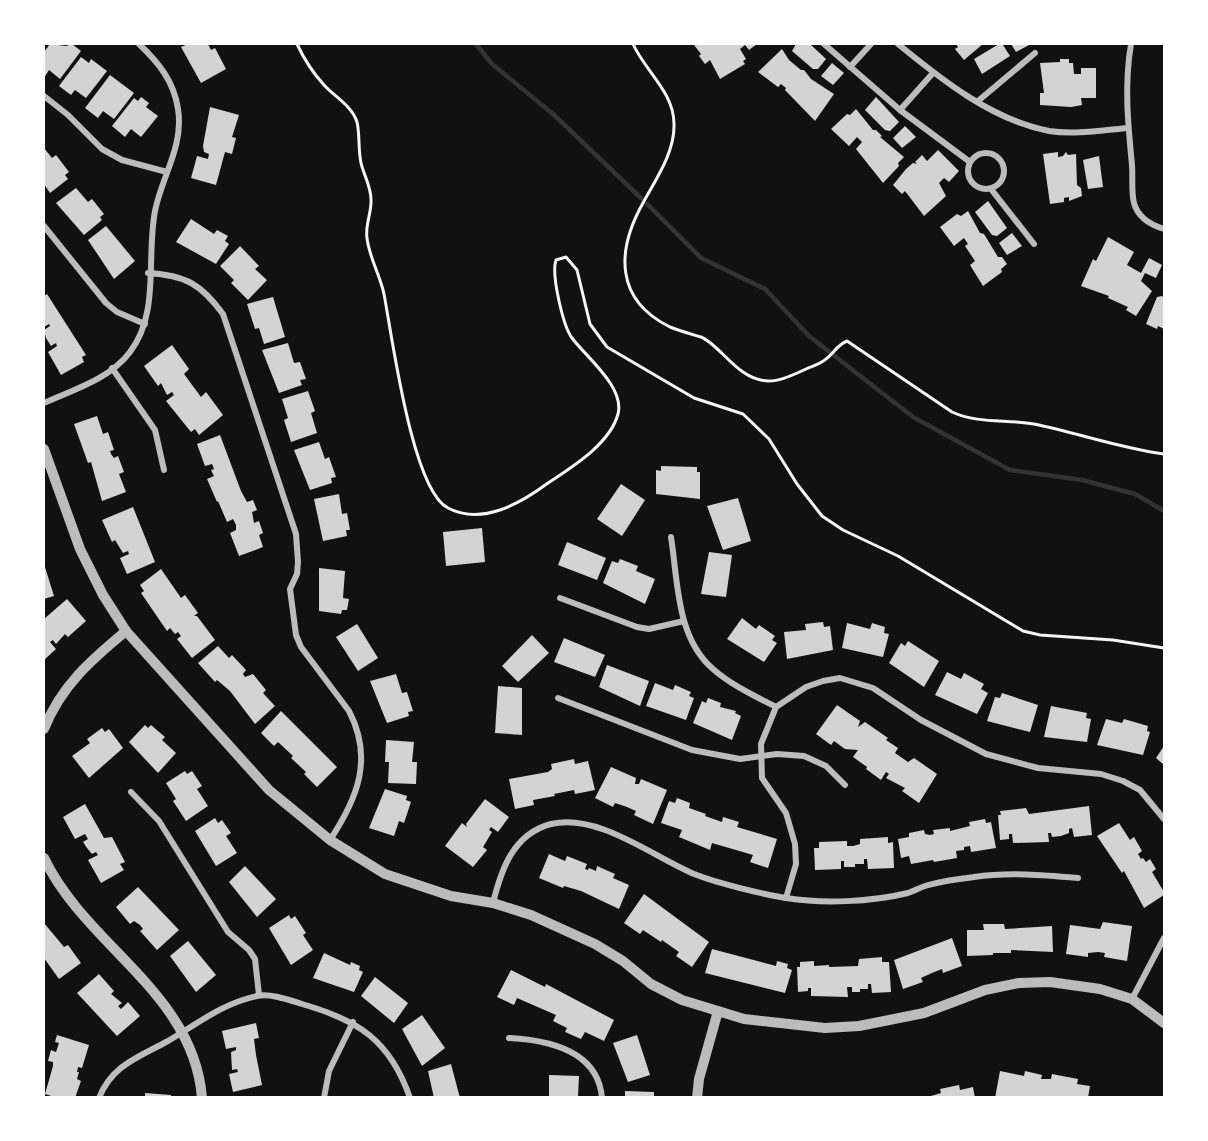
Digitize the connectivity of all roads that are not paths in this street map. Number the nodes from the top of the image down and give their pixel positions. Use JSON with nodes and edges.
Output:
{"nodes":[{"id":1,"x":139,"y":44,"type":"edge"},
{"id":2,"x":824,"y":44,"type":"edge"},
{"id":3,"x":871,"y":44,"type":"edge"},
{"id":4,"x":898,"y":44,"type":"edge"},
{"id":5,"x":1131,"y":44,"type":"edge"},
{"id":6,"x":1035,"y":53,"type":"dead end"},
{"id":7,"x":850,"y":67,"type":"junction"},
{"id":8,"x":933,"y":73,"type":"junction"},
{"id":9,"x":44,"y":96,"type":"edge"},
{"id":10,"x":978,"y":101,"type":"junction"},
{"id":11,"x":900,"y":110,"type":"junction"},
{"id":12,"x":1128,"y":128,"type":"junction"},
{"id":13,"x":970,"y":162,"type":"junction"},
{"id":14,"x":167,"y":172,"type":"junction"},
{"id":15,"x":991,"y":189,"type":"junction"},
{"id":16,"x":44,"y":226,"type":"edge"},
{"id":17,"x":1164,"y":229,"type":"edge"},
{"id":18,"x":1034,"y":244,"type":"dead end"},
{"id":19,"x":148,"y":273,"type":"junction"},
{"id":20,"x":145,"y":324,"type":"junction"},
{"id":21,"x":112,"y":369,"type":"junction"},
{"id":22,"x":44,"y":403,"type":"edge"},
{"id":23,"x":44,"y":449,"type":"edge"},
{"id":24,"x":164,"y":470,"type":"dead end"},
{"id":25,"x":671,"y":537,"type":"dead end"},
{"id":26,"x":560,"y":598,"type":"dead end"},
{"id":27,"x":684,"y":621,"type":"junction"},
{"id":28,"x":126,"y":631,"type":"junction"},
{"id":29,"x":558,"y":698,"type":"dead end"},
{"id":30,"x":776,"y":707,"type":"junction"},
{"id":31,"x":44,"y":729,"type":"edge"},
{"id":32,"x":760,"y":758,"type":"junction"},
{"id":33,"x":845,"y":785,"type":"dead end"},
{"id":34,"x":131,"y":792,"type":"dead end"},
{"id":35,"x":1164,"y":819,"type":"edge"},
{"id":36,"x":330,"y":840,"type":"junction"},
{"id":37,"x":44,"y":859,"type":"edge"},
{"id":38,"x":1077,"y":878,"type":"dead end"},
{"id":39,"x":786,"y":898,"type":"junction"},
{"id":40,"x":493,"y":903,"type":"junction"},
{"id":41,"x":1164,"y":938,"type":"edge"},
{"id":42,"x":259,"y":995,"type":"junction"},
{"id":43,"x":1132,"y":999,"type":"junction"},
{"id":44,"x":718,"y":1011,"type":"junction"},
{"id":45,"x":354,"y":1022,"type":"junction"},
{"id":46,"x":1164,"y":1023,"type":"edge"},
{"id":47,"x":183,"y":1030,"type":"junction"},
{"id":48,"x":509,"y":1038,"type":"dead end"},
{"id":49,"x":99,"y":1098,"type":"edge"},
{"id":50,"x":202,"y":1098,"type":"edge"},
{"id":51,"x":324,"y":1098,"type":"edge"},
{"id":52,"x":410,"y":1098,"type":"edge"},
{"id":53,"x":602,"y":1098,"type":"edge"},
{"id":54,"x":697,"y":1098,"type":"edge"}],
"edges":[{"from":1,"to":14,"type":"street"},
{"from":2,"to":7,"type":"street"},
{"from":3,"to":7,"type":"street"},
{"from":4,"to":8,"type":"street"},
{"from":5,"to":12,"type":"street"},
{"from":6,"to":10,"type":"street"},
{"from":7,"to":11,"type":"street"},
{"from":8,"to":10,"type":"street"},
{"from":8,"to":11,"type":"street"},
{"from":9,"to":14,"type":"street"},
{"from":10,"to":12,"type":"street"},
{"from":11,"to":13,"type":"street"},
{"from":12,"to":17,"type":"street"},
{"from":13,"to":15,"type":"street"},
{"from":13,"to":15,"type":"street"},
{"from":14,"to":19,"type":"street"},
{"from":15,"to":18,"type":"street"},
{"from":16,"to":20,"type":"street"},
{"from":19,"to":20,"type":"street"},
{"from":19,"to":36,"type":"street"},
{"from":20,"to":21,"type":"street"},
{"from":21,"to":22,"type":"street"},
{"from":21,"to":24,"type":"street"},
{"from":23,"to":28,"type":"street"},
{"from":25,"to":27,"type":"street"},
{"from":26,"to":27,"type":"street"},
{"from":27,"to":30,"type":"street"},
{"from":28,"to":31,"type":"street"},
{"from":28,"to":36,"type":"street"},
{"from":29,"to":32,"type":"street"},
{"from":30,"to":32,"type":"street"},
{"from":30,"to":35,"type":"street"},
{"from":32,"to":33,"type":"street"},
{"from":32,"to":39,"type":"street"},
{"from":34,"to":42,"type":"street"},
{"from":36,"to":40,"type":"street"},
{"from":37,"to":47,"type":"street"},
{"from":38,"to":39,"type":"street"},
{"from":39,"to":40,"type":"street"},
{"from":40,"to":44,"type":"street"},
{"from":41,"to":43,"type":"street"},
{"from":42,"to":45,"type":"street"},
{"from":42,"to":47,"type":"street"},
{"from":43,"to":44,"type":"street"},
{"from":43,"to":46,"type":"street"},
{"from":44,"to":54,"type":"street"},
{"from":45,"to":51,"type":"street"},
{"from":45,"to":52,"type":"street"},
{"from":47,"to":49,"type":"street"},
{"from":47,"to":50,"type":"street"},
{"from":48,"to":53,"type":"street"}]}
